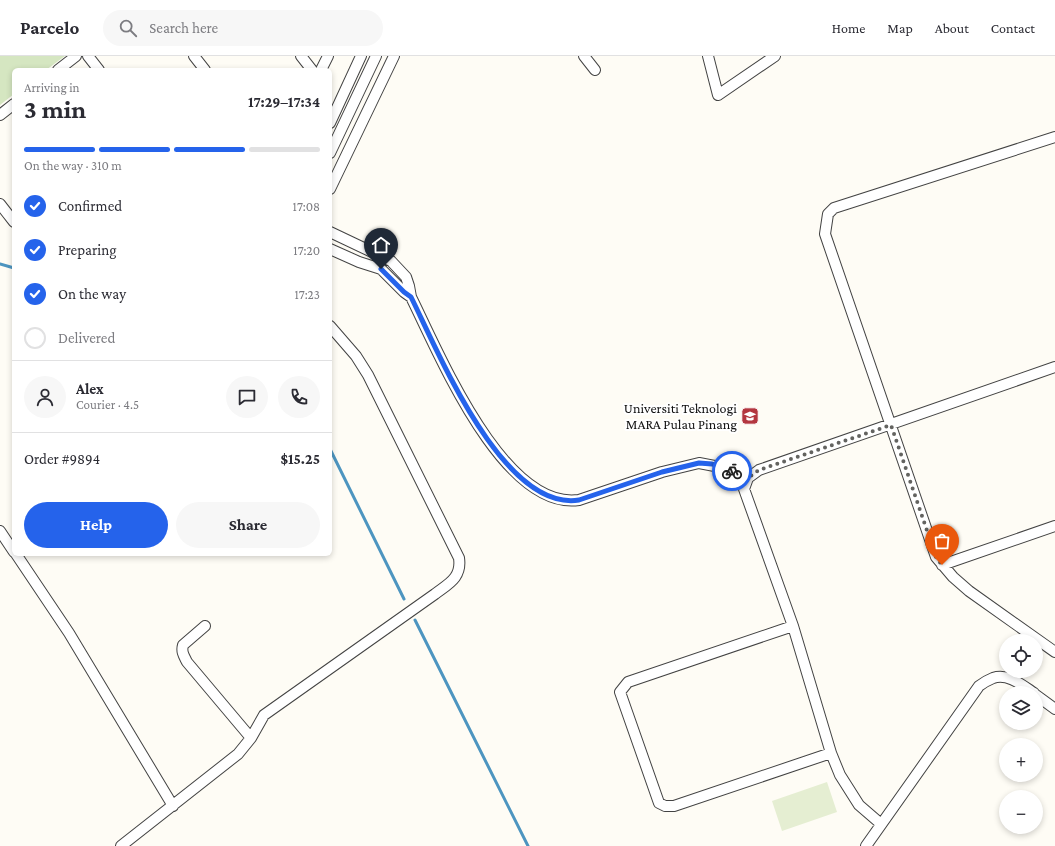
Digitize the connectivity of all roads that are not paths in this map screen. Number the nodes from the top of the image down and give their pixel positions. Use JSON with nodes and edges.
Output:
{"nodes":[{"id":1,"x":76,"y":56,"type":"edge"},
{"id":2,"x":88,"y":56,"type":"edge"},
{"id":3,"x":194,"y":56,"type":"edge"},
{"id":4,"x":301,"y":56,"type":"edge"},
{"id":5,"x":328,"y":56,"type":"edge"},
{"id":6,"x":361,"y":56,"type":"edge"},
{"id":7,"x":376,"y":56,"type":"edge"},
{"id":8,"x":394,"y":56,"type":"edge"},
{"id":9,"x":584,"y":56,"type":"edge"},
{"id":10,"x":708,"y":56,"type":"edge"},
{"id":11,"x":775,"y":56,"type":"edge"},
{"id":12,"x":61,"y":68,"type":"edge"},
{"id":13,"x":98,"y":68,"type":"edge"},
{"id":14,"x":204,"y":68,"type":"edge"},
{"id":15,"x":310,"y":68,"type":"edge"},
{"id":16,"x":322,"y":68,"type":"edge"},
{"id":17,"x":595,"y":70,"type":"dead end"},
{"id":18,"x":12,"y":105,"type":"edge"},
{"id":19,"x":0,"y":114,"type":"edge"},
{"id":20,"x":332,"y":119,"type":"edge"},
{"id":21,"x":1055,"y":137,"type":"edge"},
{"id":22,"x":332,"y":149,"type":"edge"},
{"id":23,"x":332,"y":185,"type":"edge"},
{"id":24,"x":2,"y":211,"type":"edge"},
{"id":25,"x":12,"y":220,"type":"edge"},
{"id":26,"x":332,"y":233,"type":"edge"},
{"id":27,"x":332,"y":250,"type":"edge"},
{"id":28,"x":411,"y":297,"type":"junction"},
{"id":29,"x":332,"y":328,"type":"edge"},
{"id":30,"x":1055,"y":367,"type":"edge"},
{"id":31,"x":891,"y":425,"type":"junction"},
{"id":32,"x":748,"y":478,"type":"junction"},
{"id":33,"x":1055,"y":526,"type":"edge"},
{"id":34,"x":0,"y":531,"type":"edge"},
{"id":35,"x":12,"y":549,"type":"edge"},
{"id":36,"x":17,"y":556,"type":"edge"},
{"id":37,"x":942,"y":565,"type":"junction"},
{"id":38,"x":204,"y":626,"type":"dead end"},
{"id":39,"x":793,"y":626,"type":"junction"},
{"id":40,"x":1055,"y":652,"type":"edge"},
{"id":41,"x":1024,"y":686,"type":"edge"},
{"id":42,"x":1043,"y":700,"type":"edge"},
{"id":43,"x":1055,"y":709,"type":"edge"},
{"id":44,"x":251,"y":738,"type":"junction"},
{"id":45,"x":831,"y":753,"type":"junction"},
{"id":46,"x":173,"y":806,"type":"junction"},
{"id":47,"x":882,"y":824,"type":"junction"},
{"id":48,"x":121,"y":846,"type":"edge"},
{"id":49,"x":866,"y":846,"type":"edge"}],
"edges":[{"from":1,"to":12,"type":"street"},
{"from":2,"to":13,"type":"street"},
{"from":3,"to":14,"type":"street"},
{"from":4,"to":15,"type":"street"},
{"from":5,"to":16,"type":"street"},
{"from":6,"to":20,"type":"street"},
{"from":7,"to":22,"type":"street"},
{"from":8,"to":23,"type":"street"},
{"from":9,"to":17,"type":"street"},
{"from":10,"to":11,"type":"street"},
{"from":18,"to":19,"type":"street"},
{"from":21,"to":31,"type":"street"},
{"from":24,"to":25,"type":"street"},
{"from":26,"to":28,"type":"street"},
{"from":27,"to":28,"type":"street"},
{"from":28,"to":32,"type":"street"},
{"from":29,"to":44,"type":"street"},
{"from":30,"to":31,"type":"street"},
{"from":31,"to":32,"type":"street"},
{"from":31,"to":37,"type":"street"},
{"from":32,"to":39,"type":"street"},
{"from":33,"to":37,"type":"street"},
{"from":34,"to":35,"type":"street"},
{"from":36,"to":46,"type":"street"},
{"from":37,"to":40,"type":"street"},
{"from":38,"to":44,"type":"street"},
{"from":39,"to":45,"type":"street"},
{"from":39,"to":45,"type":"street"},
{"from":41,"to":47,"type":"street"},
{"from":42,"to":43,"type":"street"},
{"from":44,"to":46,"type":"street"},
{"from":45,"to":47,"type":"street"},
{"from":46,"to":48,"type":"street"},
{"from":47,"to":49,"type":"street"}]}
